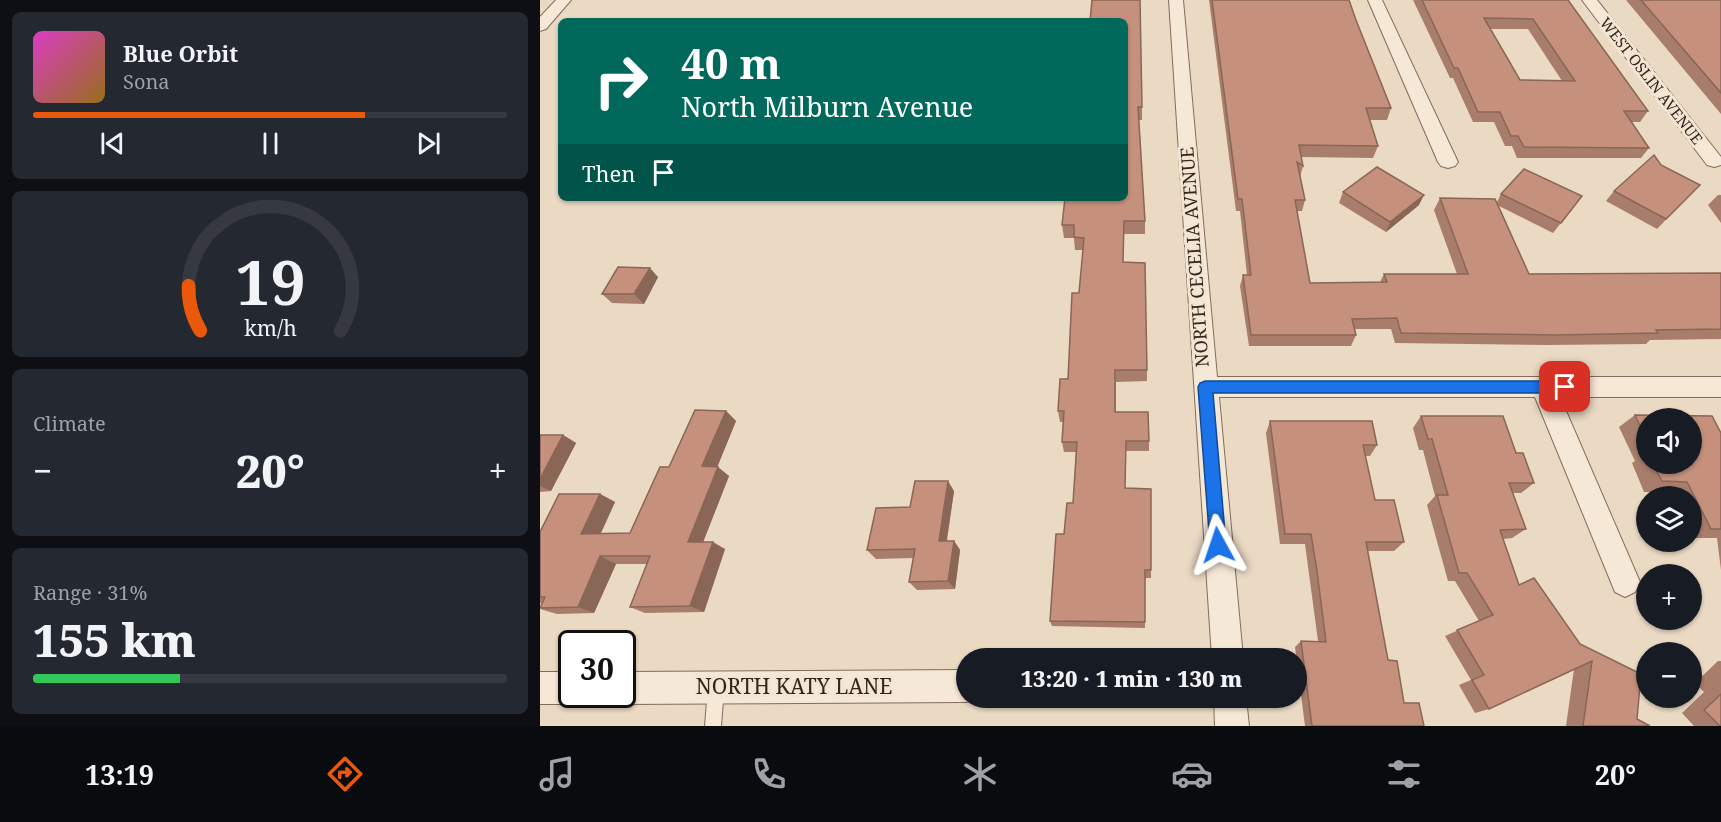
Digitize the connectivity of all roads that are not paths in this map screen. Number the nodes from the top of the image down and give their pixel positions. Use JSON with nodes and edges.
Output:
{"nodes":[{"id":1,"x":564,"y":0,"type":"edge"},
{"id":2,"x":1176,"y":0,"type":"edge"},
{"id":3,"x":1375,"y":0,"type":"edge"},
{"id":4,"x":1588,"y":0,"type":"edge"},
{"id":5,"x":540,"y":26,"type":"edge"},
{"id":6,"x":1714,"y":161,"type":"dead end"},
{"id":7,"x":1448,"y":162,"type":"dead end"},
{"id":8,"x":1205,"y":387,"type":"junction"},
{"id":9,"x":1543,"y":387,"type":"junction"},
{"id":10,"x":1721,"y":387,"type":"edge"},
{"id":11,"x":1625,"y":582,"type":"dead end"},
{"id":12,"x":1226,"y":648,"type":"edge"},
{"id":13,"x":956,"y":686,"type":"edge"},
{"id":14,"x":716,"y":687,"type":"junction"},
{"id":15,"x":540,"y":688,"type":"edge"},
{"id":16,"x":558,"y":688,"type":"edge"},
{"id":17,"x":636,"y":688,"type":"edge"},
{"id":18,"x":1231,"y":708,"type":"edge"},
{"id":19,"x":713,"y":726,"type":"edge"},
{"id":20,"x":1232,"y":726,"type":"edge"}],
"edges":[{"from":1,"to":5,"type":"street"},
{"from":2,"to":8,"type":"street","name":"NORTH CECELIA AVENUE"},
{"from":3,"to":7,"type":"street"},
{"from":4,"to":6,"type":"street","name":"WEST OSLIN AVENUE"},
{"from":8,"to":9,"type":"street"},
{"from":8,"to":12,"type":"street","name":"NORTH CECELIA AVENUE"},
{"from":9,"to":10,"type":"street"},
{"from":9,"to":11,"type":"street"},
{"from":13,"to":14,"type":"street","name":"NORTH KATY LANE"},
{"from":14,"to":17,"type":"street","name":"NORTH KATY LANE"},
{"from":14,"to":19,"type":"lane"},
{"from":15,"to":16,"type":"street"},
{"from":18,"to":20,"type":"street"}]}
